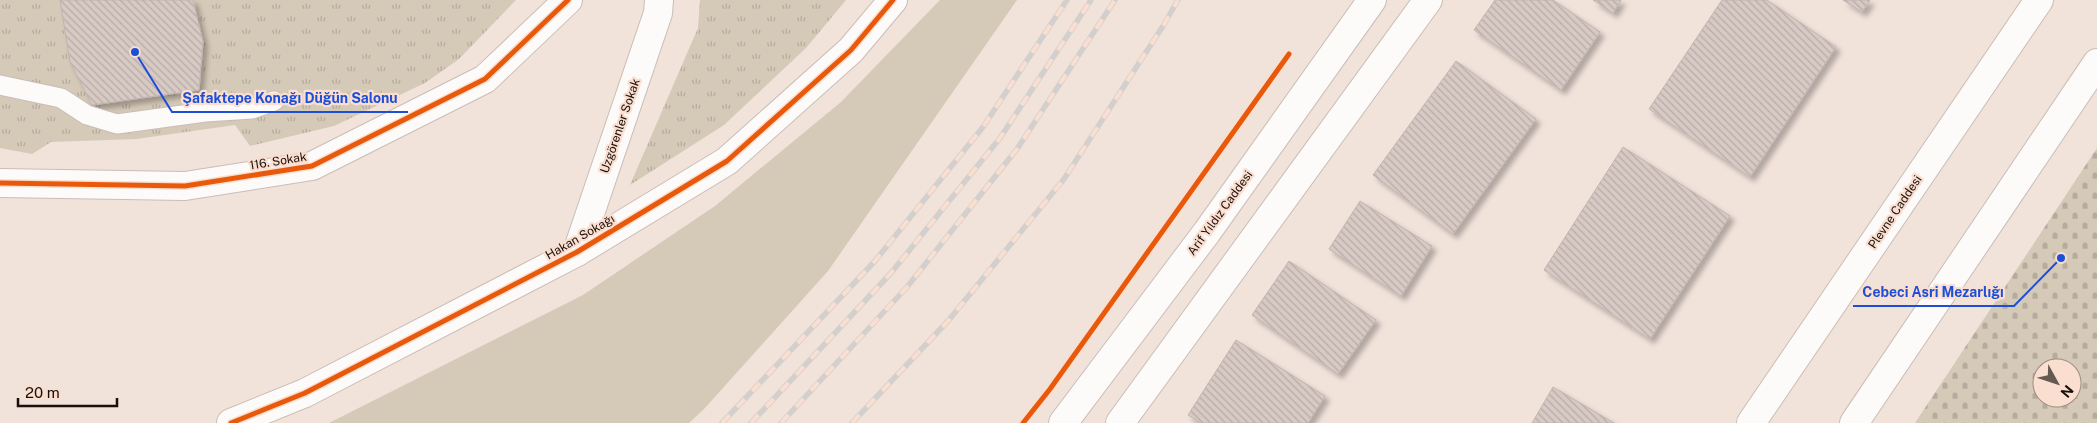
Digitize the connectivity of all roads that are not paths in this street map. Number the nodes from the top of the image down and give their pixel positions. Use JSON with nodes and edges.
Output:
{"nodes":[{"id":1,"x":568,"y":0,"type":"edge"},
{"id":2,"x":660,"y":0,"type":"edge"},
{"id":3,"x":893,"y":0,"type":"edge"},
{"id":4,"x":1372,"y":0,"type":"edge"},
{"id":5,"x":1428,"y":0,"type":"edge"},
{"id":6,"x":2039,"y":0,"type":"edge"},
{"id":7,"x":2097,"y":63,"type":"edge"},
{"id":8,"x":0,"y":85,"type":"edge"},
{"id":9,"x":274,"y":101,"type":"dead end"},
{"id":10,"x":0,"y":183,"type":"edge"},
{"id":11,"x":577,"y":252,"type":"junction"},
{"id":12,"x":230,"y":423,"type":"edge"},
{"id":13,"x":1063,"y":423,"type":"edge"},
{"id":14,"x":1120,"y":423,"type":"edge"},
{"id":15,"x":1751,"y":423,"type":"edge"},
{"id":16,"x":1854,"y":423,"type":"edge"}],
"edges":[{"from":1,"to":10,"type":"main road","name":"116. Sokak"},
{"from":2,"to":11,"type":"main road","name":"Uzgörenler Sokak"},
{"from":3,"to":11,"type":"main road","name":"Hakan Sokağı"},
{"from":4,"to":13,"type":"main road","name":"Arif Yıldız Caddesi"},
{"from":5,"to":14,"type":"main road"},
{"from":6,"to":15,"type":"main road","name":"Plevne Caddesi"},
{"from":7,"to":16,"type":"main road"},
{"from":8,"to":9,"type":"lane"},
{"from":11,"to":12,"type":"main road","name":"Hakan Sokağı"}]}
